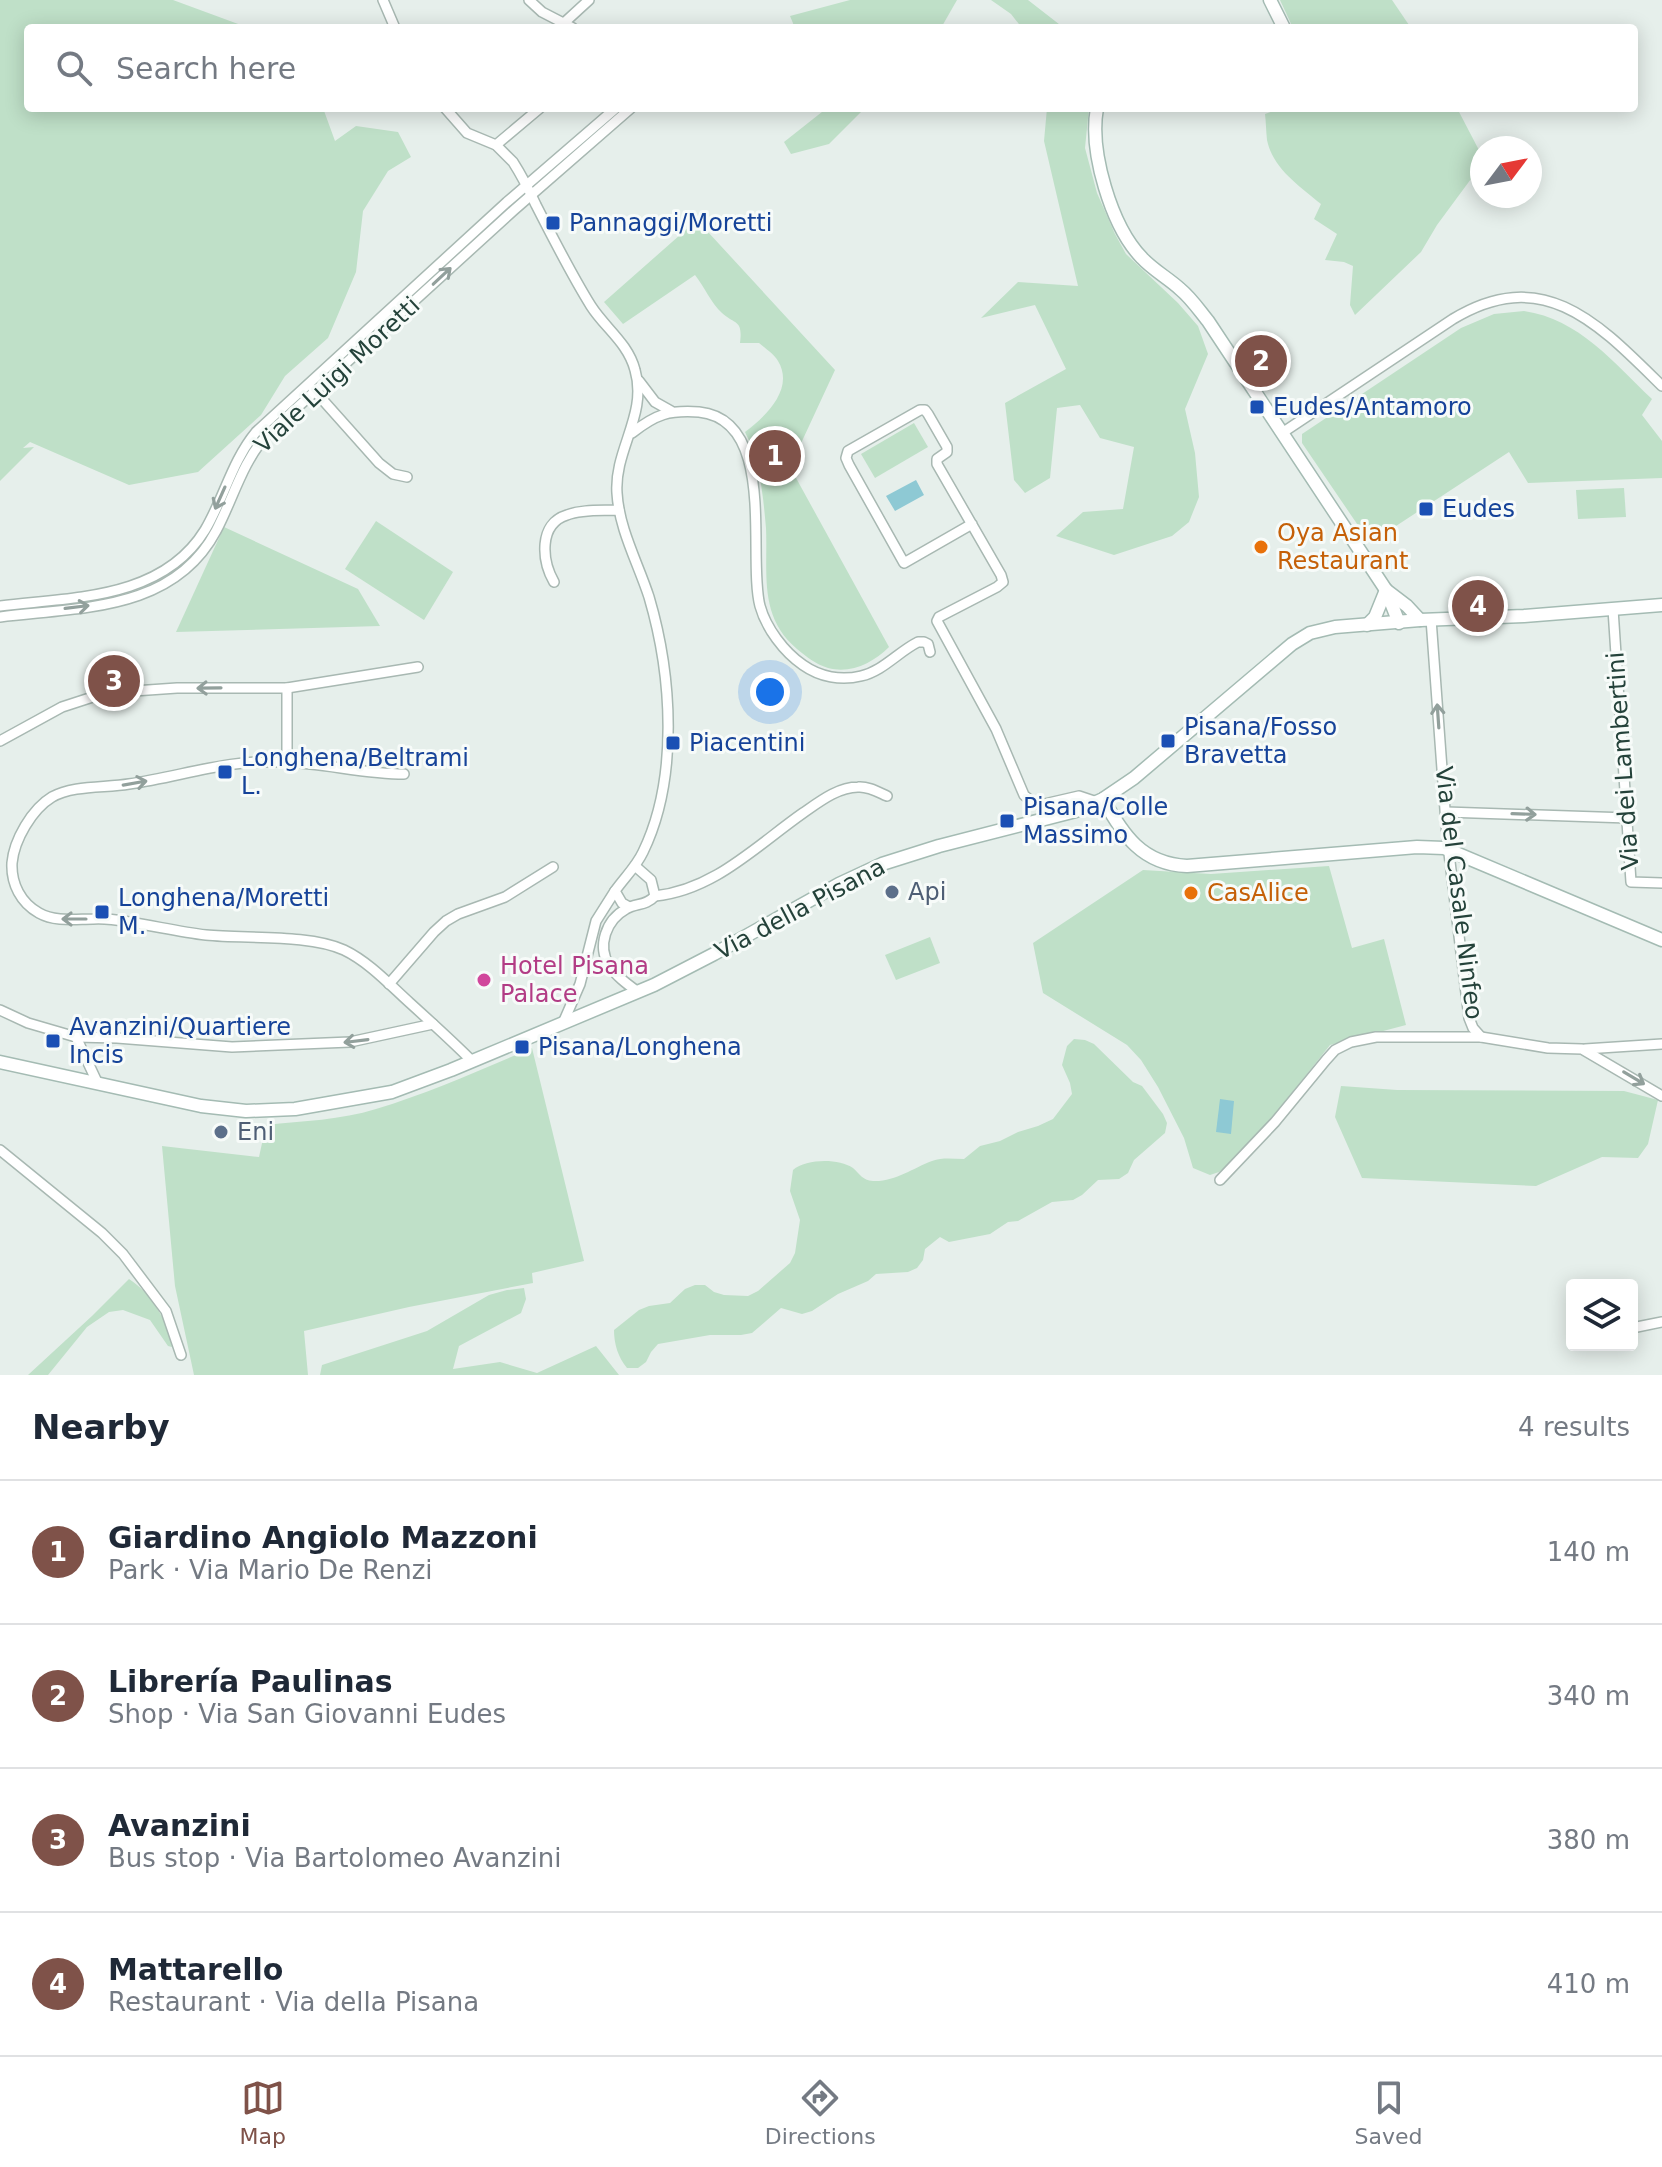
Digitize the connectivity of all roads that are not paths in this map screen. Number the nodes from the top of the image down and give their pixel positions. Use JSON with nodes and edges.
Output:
{"nodes":[{"id":1,"x":383,"y":0,"type":"edge"},
{"id":2,"x":529,"y":0,"type":"edge"},
{"id":3,"x":589,"y":0,"type":"edge"},
{"id":4,"x":1270,"y":0,"type":"edge"},
{"id":5,"x":393,"y":24,"type":"edge"},
{"id":6,"x":567,"y":24,"type":"edge"},
{"id":7,"x":570,"y":24,"type":"edge"},
{"id":8,"x":1282,"y":24,"type":"edge"},
{"id":9,"x":449,"y":112,"type":"edge"},
{"id":10,"x":535,"y":112,"type":"edge"},
{"id":11,"x":612,"y":112,"type":"edge"},
{"id":12,"x":626,"y":112,"type":"edge"},
{"id":13,"x":1097,"y":112,"type":"edge"},
{"id":14,"x":496,"y":145,"type":"junction"},
{"id":15,"x":529,"y":190,"type":"junction"},
{"id":16,"x":637,"y":378,"type":"junction"},
{"id":17,"x":1662,"y":386,"type":"edge"},
{"id":18,"x":311,"y":388,"type":"junction"},
{"id":19,"x":671,"y":411,"type":"junction"},
{"id":20,"x":1282,"y":433,"type":"junction"},
{"id":21,"x":630,"y":435,"type":"junction"},
{"id":22,"x":407,"y":477,"type":"dead end"},
{"id":23,"x":619,"y":510,"type":"junction"},
{"id":24,"x":972,"y":524,"type":"junction"},
{"id":25,"x":554,"y":582,"type":"dead end"},
{"id":26,"x":1386,"y":590,"type":"junction"},
{"id":27,"x":1662,"y":605,"type":"edge"},
{"id":28,"x":0,"y":606,"type":"edge"},
{"id":29,"x":1613,"y":609,"type":"junction"},
{"id":30,"x":0,"y":617,"type":"edge"},
{"id":31,"x":1425,"y":620,"type":"junction"},
{"id":32,"x":1399,"y":623,"type":"junction"},
{"id":33,"x":1367,"y":625,"type":"junction"},
{"id":34,"x":930,"y":652,"type":"dead end"},
{"id":35,"x":418,"y":667,"type":"dead end"},
{"id":36,"x":287,"y":688,"type":"junction"},
{"id":37,"x":0,"y":741,"type":"edge"},
{"id":38,"x":287,"y":762,"type":"junction"},
{"id":39,"x":404,"y":774,"type":"dead end"},
{"id":40,"x":887,"y":796,"type":"dead end"},
{"id":41,"x":1100,"y":800,"type":"junction"},
{"id":42,"x":1446,"y":812,"type":"junction"},
{"id":43,"x":1628,"y":818,"type":"junction"},
{"id":44,"x":1450,"y":849,"type":"junction"},
{"id":45,"x":635,"y":866,"type":"junction"},
{"id":46,"x":553,"y":867,"type":"dead end"},
{"id":47,"x":1662,"y":883,"type":"edge"},
{"id":48,"x":615,"y":891,"type":"junction"},
{"id":49,"x":655,"y":896,"type":"junction"},
{"id":50,"x":629,"y":907,"type":"junction"},
{"id":51,"x":1662,"y":940,"type":"edge"},
{"id":52,"x":608,"y":964,"type":"junction"},
{"id":53,"x":586,"y":965,"type":"junction"},
{"id":54,"x":389,"y":984,"type":"junction"},
{"id":55,"x":638,"y":992,"type":"junction"},
{"id":56,"x":0,"y":1010,"type":"edge"},
{"id":57,"x":563,"y":1023,"type":"junction"},
{"id":58,"x":433,"y":1024,"type":"junction"},
{"id":59,"x":76,"y":1037,"type":"junction"},
{"id":60,"x":1481,"y":1037,"type":"junction"},
{"id":61,"x":1662,"y":1044,"type":"edge"},
{"id":62,"x":1582,"y":1049,"type":"junction"},
{"id":63,"x":472,"y":1061,"type":"junction"},
{"id":64,"x":0,"y":1062,"type":"edge"},
{"id":65,"x":98,"y":1084,"type":"junction"},
{"id":66,"x":1662,"y":1096,"type":"edge"},
{"id":67,"x":0,"y":1150,"type":"edge"},
{"id":68,"x":1220,"y":1180,"type":"dead end"},
{"id":69,"x":1662,"y":1322,"type":"edge"},
{"id":70,"x":1638,"y":1327,"type":"edge"},
{"id":71,"x":181,"y":1355,"type":"dead end"}],
"edges":[{"from":1,"to":5,"type":"street"},
{"from":2,"to":6,"type":"street"},
{"from":3,"to":7,"type":"street"},
{"from":4,"to":8,"type":"main road"},
{"from":9,"to":14,"type":"street"},
{"from":10,"to":14,"type":"street"},
{"from":11,"to":15,"type":"street","name":"Viale Luigi Moretti"},
{"from":12,"to":15,"type":"street","name":"Viale Luigi Moretti"},
{"from":13,"to":20,"type":"main road"},
{"from":14,"to":15,"type":"street"},
{"from":15,"to":16,"type":"street"},
{"from":15,"to":18,"type":"street","name":"Viale Luigi Moretti"},
{"from":16,"to":19,"type":"street"},
{"from":16,"to":21,"type":"street"},
{"from":17,"to":20,"type":"street"},
{"from":18,"to":22,"type":"street"},
{"from":18,"to":28,"type":"street","name":"Viale Luigi Moretti","one_way":true},
{"from":30,"to":18,"type":"street","name":"Viale Luigi Moretti","one_way":true},
{"from":19,"to":21,"type":"street"},
{"from":19,"to":34,"type":"street"},
{"from":20,"to":26,"type":"main road"},
{"from":21,"to":23,"type":"street"},
{"from":23,"to":25,"type":"street"},
{"from":23,"to":45,"type":"street"},
{"from":24,"to":24,"type":"street"},
{"from":24,"to":41,"type":"street"},
{"from":26,"to":31,"type":"main road"},
{"from":26,"to":32,"type":"main road"},
{"from":26,"to":33,"type":"main road"},
{"from":27,"to":29,"type":"main road","name":"Via della Pisana"},
{"from":29,"to":31,"type":"main road","name":"Via della Pisana"},
{"from":29,"to":43,"type":"street","name":"Via dei Lambertini"},
{"from":31,"to":32,"type":"main road","name":"Via della Pisana"},
{"from":42,"to":31,"type":"street","name":"Via del Casale Ninfeo","one_way":true},
{"from":32,"to":33,"type":"main road","name":"Via della Pisana"},
{"from":33,"to":41,"type":"main road","name":"Via della Pisana"},
{"from":35,"to":36,"type":"street"},
{"from":36,"to":37,"type":"street","one_way":true},
{"from":36,"to":38,"type":"street"},
{"from":38,"to":39,"type":"street"},
{"from":54,"to":38,"type":"street","one_way":true},
{"from":40,"to":49,"type":"street"},
{"from":41,"to":44,"type":"main road"},
{"from":41,"to":55,"type":"main road","name":"Via della Pisana"},
{"from":42,"to":43,"type":"street","one_way":true},
{"from":42,"to":44,"type":"street","name":"Via del Casale Ninfeo"},
{"from":43,"to":47,"type":"street","name":"Via dei Lambertini"},
{"from":44,"to":51,"type":"main road"},
{"from":44,"to":60,"type":"street","name":"Via del Casale Ninfeo"},
{"from":45,"to":48,"type":"street"},
{"from":45,"to":49,"type":"street"},
{"from":46,"to":54,"type":"street"},
{"from":48,"to":50,"type":"street"},
{"from":48,"to":53,"type":"street"},
{"from":49,"to":50,"type":"street"},
{"from":50,"to":52,"type":"street"},
{"from":52,"to":53,"type":"street"},
{"from":52,"to":55,"type":"street"},
{"from":53,"to":57,"type":"street"},
{"from":54,"to":58,"type":"street"},
{"from":55,"to":57,"type":"main road","name":"Via della Pisana"},
{"from":56,"to":59,"type":"street"},
{"from":57,"to":63,"type":"main road","name":"Via della Pisana"},
{"from":58,"to":59,"type":"street","one_way":true},
{"from":58,"to":63,"type":"street"},
{"from":59,"to":65,"type":"street"},
{"from":60,"to":62,"type":"street"},
{"from":60,"to":68,"type":"street","name":"Via del Casale Ninfeo"},
{"from":61,"to":62,"type":"street"},
{"from":62,"to":66,"type":"street","one_way":true},
{"from":63,"to":65,"type":"main road","name":"Via della Pisana"},
{"from":64,"to":65,"type":"main road","name":"Via della Pisana"},
{"from":67,"to":71,"type":"street"},
{"from":69,"to":70,"type":"street"}]}
